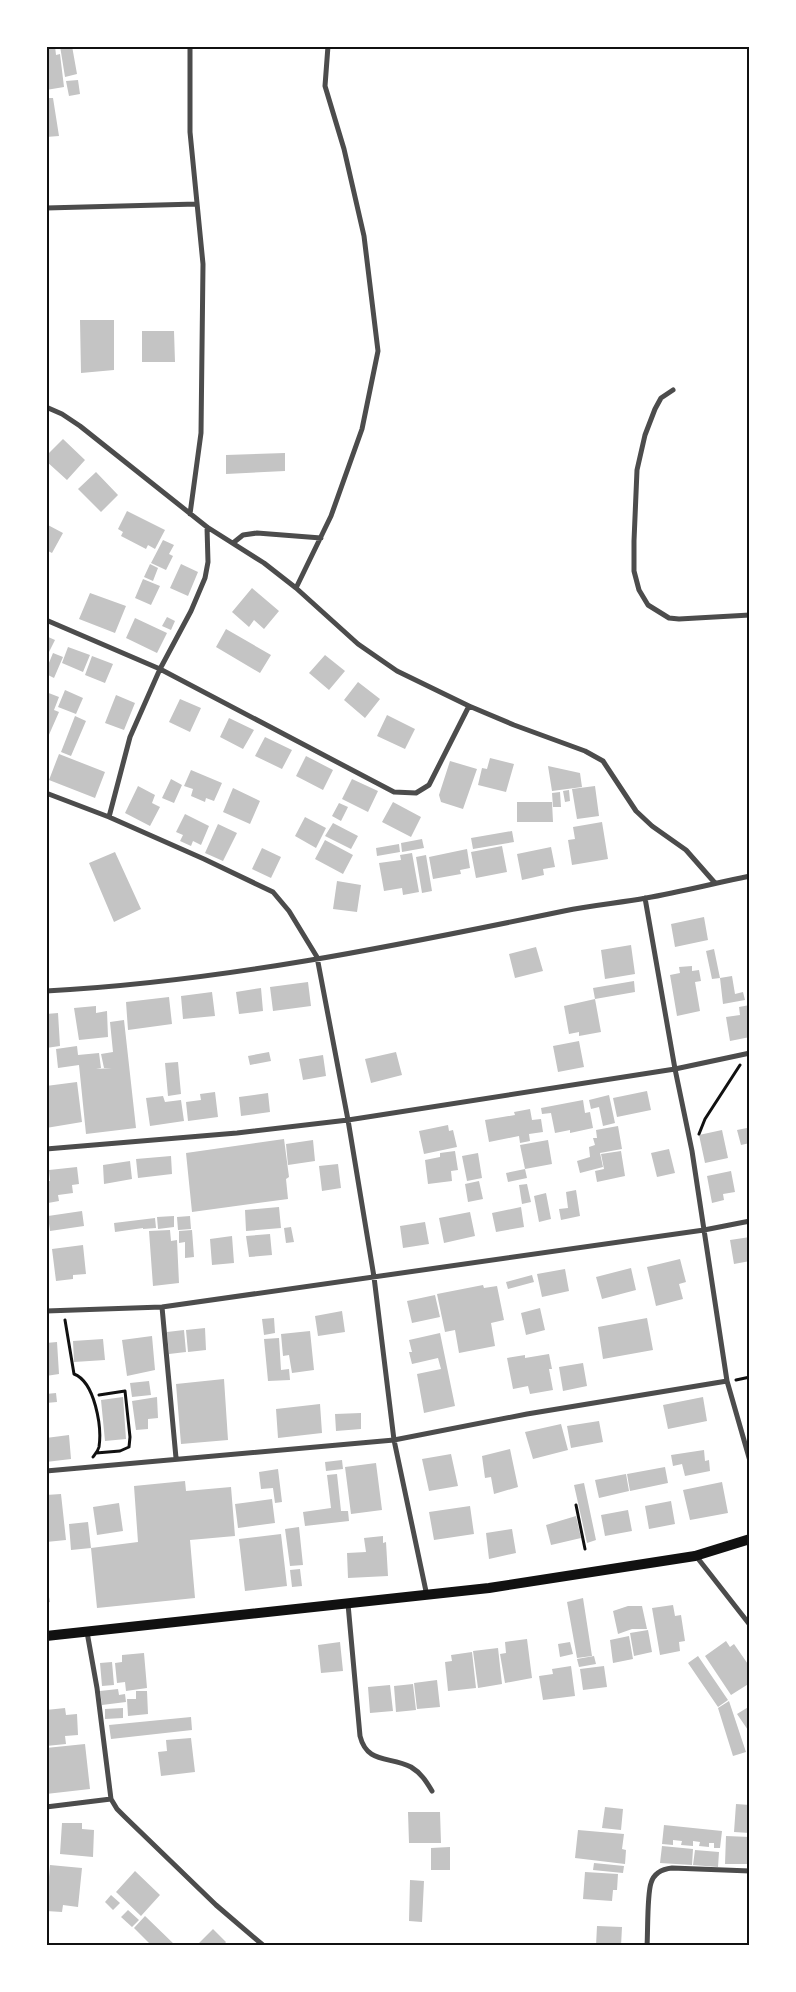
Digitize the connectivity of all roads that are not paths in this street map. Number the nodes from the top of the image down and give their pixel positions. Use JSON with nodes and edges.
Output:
{"nodes":[{"id":1,"x":190,"y":46,"type":"edge"},
{"id":2,"x":328,"y":46,"type":"edge"},
{"id":3,"x":197,"y":204,"type":"junction"},
{"id":4,"x":46,"y":208,"type":"edge"},
{"id":5,"x":673,"y":390,"type":"dead end"},
{"id":6,"x":46,"y":407,"type":"edge"},
{"id":7,"x":190,"y":514,"type":"junction"},
{"id":8,"x":208,"y":527,"type":"junction"},
{"id":9,"x":321,"y":538,"type":"junction"},
{"id":10,"x":233,"y":543,"type":"junction"},
{"id":11,"x":296,"y":588,"type":"junction"},
{"id":12,"x":750,"y":615,"type":"edge"},
{"id":13,"x":46,"y":620,"type":"edge"},
{"id":14,"x":160,"y":669,"type":"junction"},
{"id":15,"x":469,"y":706,"type":"junction"},
{"id":16,"x":46,"y":793,"type":"edge"},
{"id":17,"x":109,"y":817,"type":"junction"},
{"id":18,"x":750,"y":876,"type":"edge"},
{"id":19,"x":715,"y":883,"type":"junction"},
{"id":20,"x":645,"y":898,"type":"junction"},
{"id":21,"x":317,"y":957,"type":"junction"},
{"id":22,"x":46,"y":991,"type":"edge"},
{"id":23,"x":748,"y":1053,"type":"edge"},
{"id":24,"x":674,"y":1069,"type":"junction"},
{"id":25,"x":348,"y":1120,"type":"junction"},
{"id":26,"x":46,"y":1149,"type":"edge"},
{"id":27,"x":750,"y":1221,"type":"edge"},
{"id":28,"x":704,"y":1230,"type":"junction"},
{"id":29,"x":374,"y":1277,"type":"junction"},
{"id":30,"x":162,"y":1307,"type":"junction"},
{"id":31,"x":46,"y":1311,"type":"edge"},
{"id":32,"x":727,"y":1381,"type":"junction"},
{"id":33,"x":394,"y":1440,"type":"junction"},
{"id":34,"x":176,"y":1458,"type":"junction"},
{"id":35,"x":750,"y":1461,"type":"edge"},
{"id":36,"x":46,"y":1471,"type":"edge"},
{"id":37,"x":750,"y":1539,"type":"edge"},
{"id":38,"x":695,"y":1556,"type":"junction"},
{"id":39,"x":427,"y":1596,"type":"junction"},
{"id":40,"x":348,"y":1604,"type":"junction"},
{"id":41,"x":750,"y":1625,"type":"edge"},
{"id":42,"x":87,"y":1632,"type":"junction"},
{"id":43,"x":46,"y":1636,"type":"edge"},
{"id":44,"x":432,"y":1791,"type":"dead end"},
{"id":45,"x":111,"y":1799,"type":"junction"},
{"id":46,"x":46,"y":1807,"type":"edge"},
{"id":47,"x":750,"y":1871,"type":"edge"},
{"id":48,"x":264,"y":1946,"type":"edge"},
{"id":49,"x":647,"y":1946,"type":"edge"}],
"edges":[{"from":1,"to":3,"type":"street"},
{"from":2,"to":9,"type":"street"},
{"from":3,"to":4,"type":"street"},
{"from":3,"to":7,"type":"street"},
{"from":5,"to":12,"type":"street"},
{"from":6,"to":7,"type":"street"},
{"from":7,"to":8,"type":"street"},
{"from":8,"to":10,"type":"street"},
{"from":8,"to":14,"type":"street"},
{"from":9,"to":10,"type":"street"},
{"from":9,"to":11,"type":"street"},
{"from":10,"to":11,"type":"street"},
{"from":11,"to":15,"type":"street"},
{"from":13,"to":14,"type":"street"},
{"from":14,"to":15,"type":"street"},
{"from":14,"to":17,"type":"street"},
{"from":15,"to":19,"type":"street"},
{"from":16,"to":17,"type":"street"},
{"from":17,"to":21,"type":"street"},
{"from":18,"to":19,"type":"street"},
{"from":19,"to":20,"type":"street"},
{"from":20,"to":21,"type":"street"},
{"from":20,"to":24,"type":"street"},
{"from":21,"to":22,"type":"street"},
{"from":21,"to":25,"type":"street"},
{"from":23,"to":24,"type":"street"},
{"from":24,"to":25,"type":"street"},
{"from":24,"to":28,"type":"street"},
{"from":25,"to":26,"type":"street"},
{"from":25,"to":29,"type":"street"},
{"from":27,"to":28,"type":"street"},
{"from":28,"to":29,"type":"street"},
{"from":28,"to":32,"type":"street"},
{"from":29,"to":30,"type":"street"},
{"from":29,"to":33,"type":"street"},
{"from":30,"to":31,"type":"street"},
{"from":30,"to":34,"type":"street"},
{"from":32,"to":33,"type":"street"},
{"from":32,"to":35,"type":"street"},
{"from":33,"to":34,"type":"street"},
{"from":33,"to":39,"type":"street"},
{"from":34,"to":36,"type":"street"},
{"from":37,"to":38,"type":"main road"},
{"from":38,"to":39,"type":"main road"},
{"from":38,"to":41,"type":"street"},
{"from":39,"to":40,"type":"main road"},
{"from":40,"to":42,"type":"main road"},
{"from":40,"to":44,"type":"street"},
{"from":42,"to":43,"type":"main road"},
{"from":42,"to":45,"type":"street"},
{"from":45,"to":46,"type":"street"},
{"from":45,"to":48,"type":"street"},
{"from":47,"to":49,"type":"street"}]}
